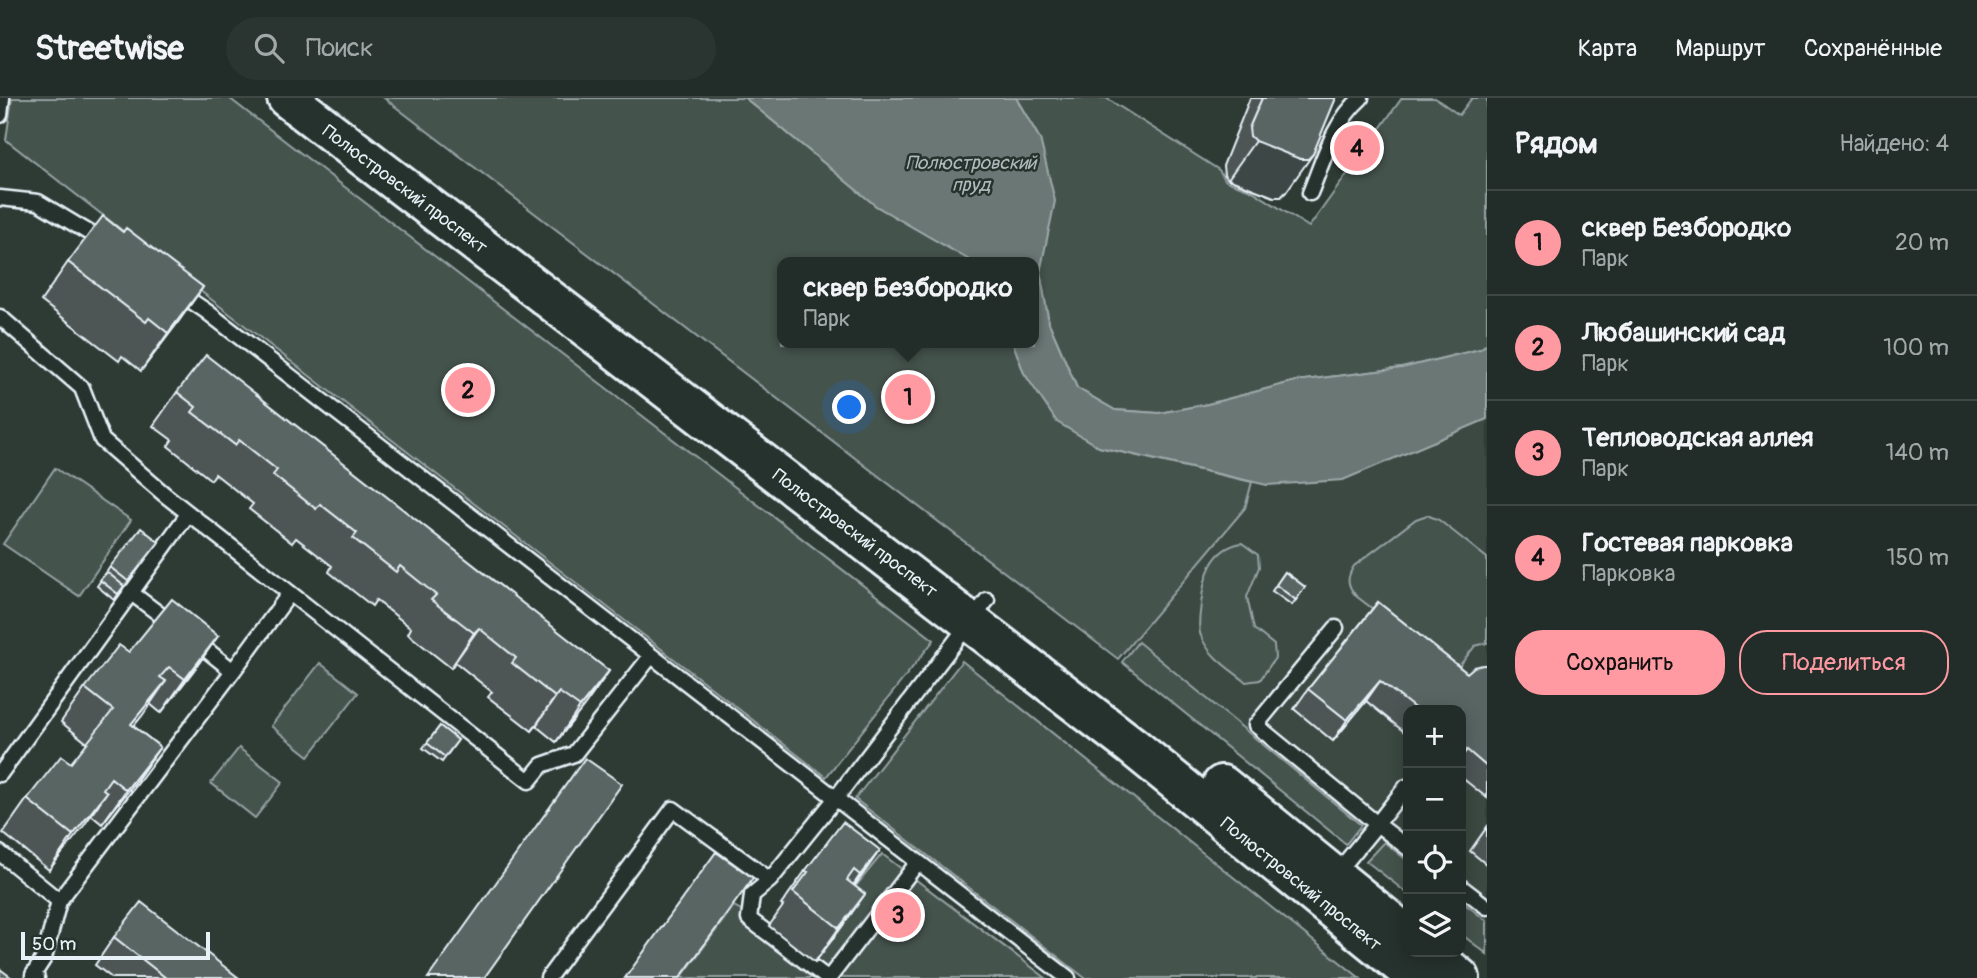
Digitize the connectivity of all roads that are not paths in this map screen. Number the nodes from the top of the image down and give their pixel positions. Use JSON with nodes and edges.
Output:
{"nodes":[{"id":1,"x":2,"y":98,"type":"edge"},
{"id":2,"x":287,"y":98,"type":"edge"},
{"id":3,"x":330,"y":98,"type":"edge"},
{"id":4,"x":1361,"y":98,"type":"edge"},
{"id":5,"x":0,"y":115,"type":"edge"},
{"id":6,"x":1310,"y":193,"type":"edge"},
{"id":7,"x":0,"y":198,"type":"edge"},
{"id":8,"x":118,"y":251,"type":"edge"},
{"id":9,"x":162,"y":281,"type":"edge"},
{"id":10,"x":0,"y":317,"type":"edge"},
{"id":11,"x":188,"y":514,"type":"junction"},
{"id":12,"x":130,"y":592,"type":"junction"},
{"id":13,"x":290,"y":593,"type":"junction"},
{"id":14,"x":979,"y":611,"type":"junction"},
{"id":15,"x":1335,"y":628,"type":"dead end"},
{"id":16,"x":652,"y":656,"type":"junction"},
{"id":17,"x":233,"y":671,"type":"junction"},
{"id":18,"x":0,"y":774,"type":"edge"},
{"id":19,"x":1403,"y":791,"type":"edge"},
{"id":20,"x":836,"y":798,"type":"junction"},
{"id":21,"x":1377,"y":824,"type":"junction"},
{"id":22,"x":1403,"y":844,"type":"edge"},
{"id":23,"x":0,"y":853,"type":"edge"},
{"id":24,"x":918,"y":862,"type":"junction"},
{"id":25,"x":770,"y":880,"type":"junction"},
{"id":26,"x":1326,"y":887,"type":"junction"},
{"id":27,"x":1466,"y":891,"type":"edge"},
{"id":28,"x":59,"y":901,"type":"junction"},
{"id":29,"x":1487,"y":907,"type":"edge"},
{"id":30,"x":1403,"y":933,"type":"edge"},
{"id":31,"x":1434,"y":957,"type":"edge"},
{"id":32,"x":34,"y":977,"type":"edge"},
{"id":33,"x":548,"y":978,"type":"edge"},
{"id":34,"x":828,"y":978,"type":"edge"},
{"id":35,"x":1068,"y":978,"type":"edge"},
{"id":36,"x":1417,"y":978,"type":"edge"},
{"id":37,"x":1460,"y":978,"type":"edge"}],
"edges":[{"from":1,"to":5,"type":"lane"},
{"from":2,"to":14,"type":"main road","name":"Полюстровский проспект"},
{"from":3,"to":14,"type":"main road","name":"Полюстровский проспект"},
{"from":4,"to":6,"type":"lane"},
{"from":7,"to":8,"type":"lane"},
{"from":9,"to":16,"type":"lane"},
{"from":10,"to":11,"type":"lane"},
{"from":11,"to":12,"type":"lane"},
{"from":11,"to":13,"type":"lane"},
{"from":12,"to":17,"type":"lane"},
{"from":12,"to":18,"type":"lane"},
{"from":13,"to":16,"type":"lane"},
{"from":13,"to":17,"type":"lane"},
{"from":14,"to":20,"type":"lane"},
{"from":14,"to":26,"type":"main road","name":"Полюстровский проспект"},
{"from":15,"to":21,"type":"lane"},
{"from":16,"to":20,"type":"lane"},
{"from":17,"to":28,"type":"lane"},
{"from":19,"to":21,"type":"lane"},
{"from":20,"to":24,"type":"lane"},
{"from":20,"to":25,"type":"lane"},
{"from":21,"to":22,"type":"lane"},
{"from":21,"to":26,"type":"lane"},
{"from":23,"to":28,"type":"lane"},
{"from":24,"to":34,"type":"lane"},
{"from":24,"to":35,"type":"lane"},
{"from":25,"to":33,"type":"lane"},
{"from":25,"to":34,"type":"lane"},
{"from":26,"to":30,"type":"main road","name":"Полюстровский проспект"},
{"from":26,"to":36,"type":"main road","name":"Полюстровский проспект"},
{"from":27,"to":29,"type":"lane"},
{"from":28,"to":32,"type":"lane"},
{"from":31,"to":37,"type":"main road"}]}
